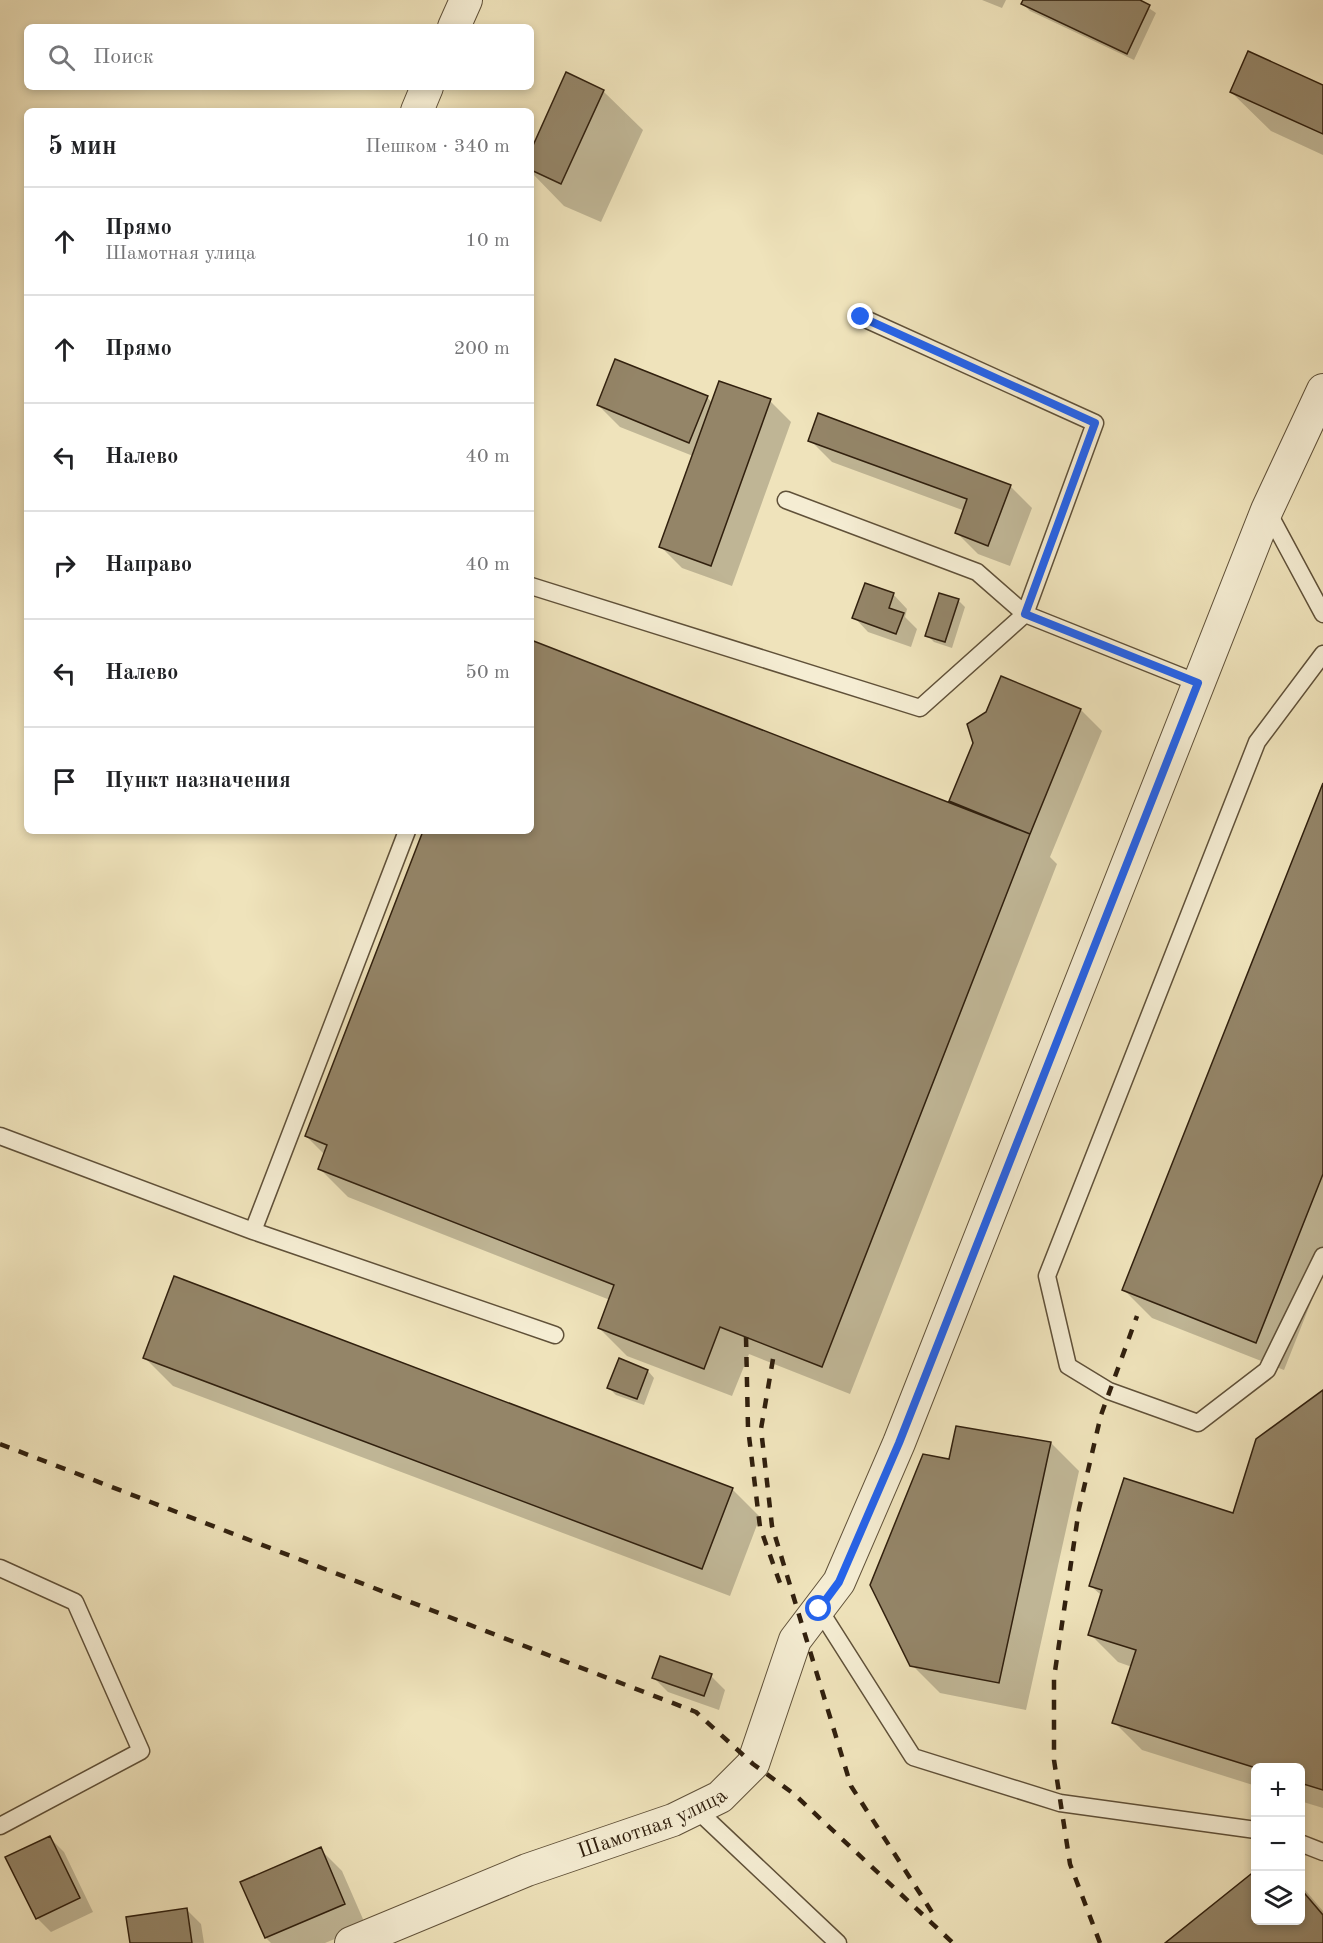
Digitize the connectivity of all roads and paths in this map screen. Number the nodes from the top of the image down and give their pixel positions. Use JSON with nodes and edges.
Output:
{"nodes":[{"id":1,"x":466,"y":0,"type":"edge"},
{"id":2,"x":455,"y":24,"type":"edge"},
{"id":3,"x":426,"y":90,"type":"edge"},
{"id":4,"x":418,"y":108,"type":"edge"},
{"id":5,"x":861,"y":317,"type":"dead end"},
{"id":6,"x":1323,"y":390,"type":"edge"},
{"id":7,"x":786,"y":500,"type":"dead end"},
{"id":8,"x":1267,"y":510,"type":"junction"},
{"id":9,"x":534,"y":587,"type":"edge"},
{"id":10,"x":1025,"y":614,"type":"junction"},
{"id":11,"x":1323,"y":614,"type":"edge"},
{"id":12,"x":1323,"y":654,"type":"edge"},
{"id":13,"x":1198,"y":683,"type":"junction"},
{"id":14,"x":407,"y":834,"type":"edge"},
{"id":15,"x":0,"y":1136,"type":"edge"},
{"id":16,"x":253,"y":1231,"type":"junction"},
{"id":17,"x":1323,"y":1256,"type":"edge"},
{"id":18,"x":555,"y":1335,"type":"dead end"},
{"id":19,"x":0,"y":1568,"type":"edge"},
{"id":20,"x":819,"y":1609,"type":"junction"},
{"id":21,"x":696,"y":1809,"type":"junction"},
{"id":22,"x":0,"y":1827,"type":"edge"},
{"id":23,"x":1251,"y":1829,"type":"edge"},
{"id":24,"x":1305,"y":1845,"type":"edge"},
{"id":25,"x":1323,"y":1852,"type":"edge"},
{"id":26,"x":351,"y":1943,"type":"edge"},
{"id":27,"x":838,"y":1943,"type":"edge"}],
"edges":[{"from":1,"to":2,"type":"street"},
{"from":3,"to":4,"type":"street"},
{"from":5,"to":10,"type":"lane"},
{"from":6,"to":8,"type":"street","name":"Шамотная улица"},
{"from":7,"to":10,"type":"lane"},
{"from":8,"to":11,"type":"lane"},
{"from":8,"to":13,"type":"street","name":"Шамотная улица"},
{"from":9,"to":10,"type":"lane"},
{"from":10,"to":13,"type":"lane"},
{"from":12,"to":17,"type":"lane"},
{"from":13,"to":20,"type":"street","name":"Шамотная улица"},
{"from":14,"to":16,"type":"lane"},
{"from":15,"to":16,"type":"lane"},
{"from":16,"to":18,"type":"lane"},
{"from":19,"to":22,"type":"lane"},
{"from":20,"to":21,"type":"street","name":"Шамотная улица"},
{"from":20,"to":23,"type":"lane"},
{"from":21,"to":26,"type":"street","name":"Шамотная улица"},
{"from":21,"to":27,"type":"lane"},
{"from":24,"to":25,"type":"lane"}]}
